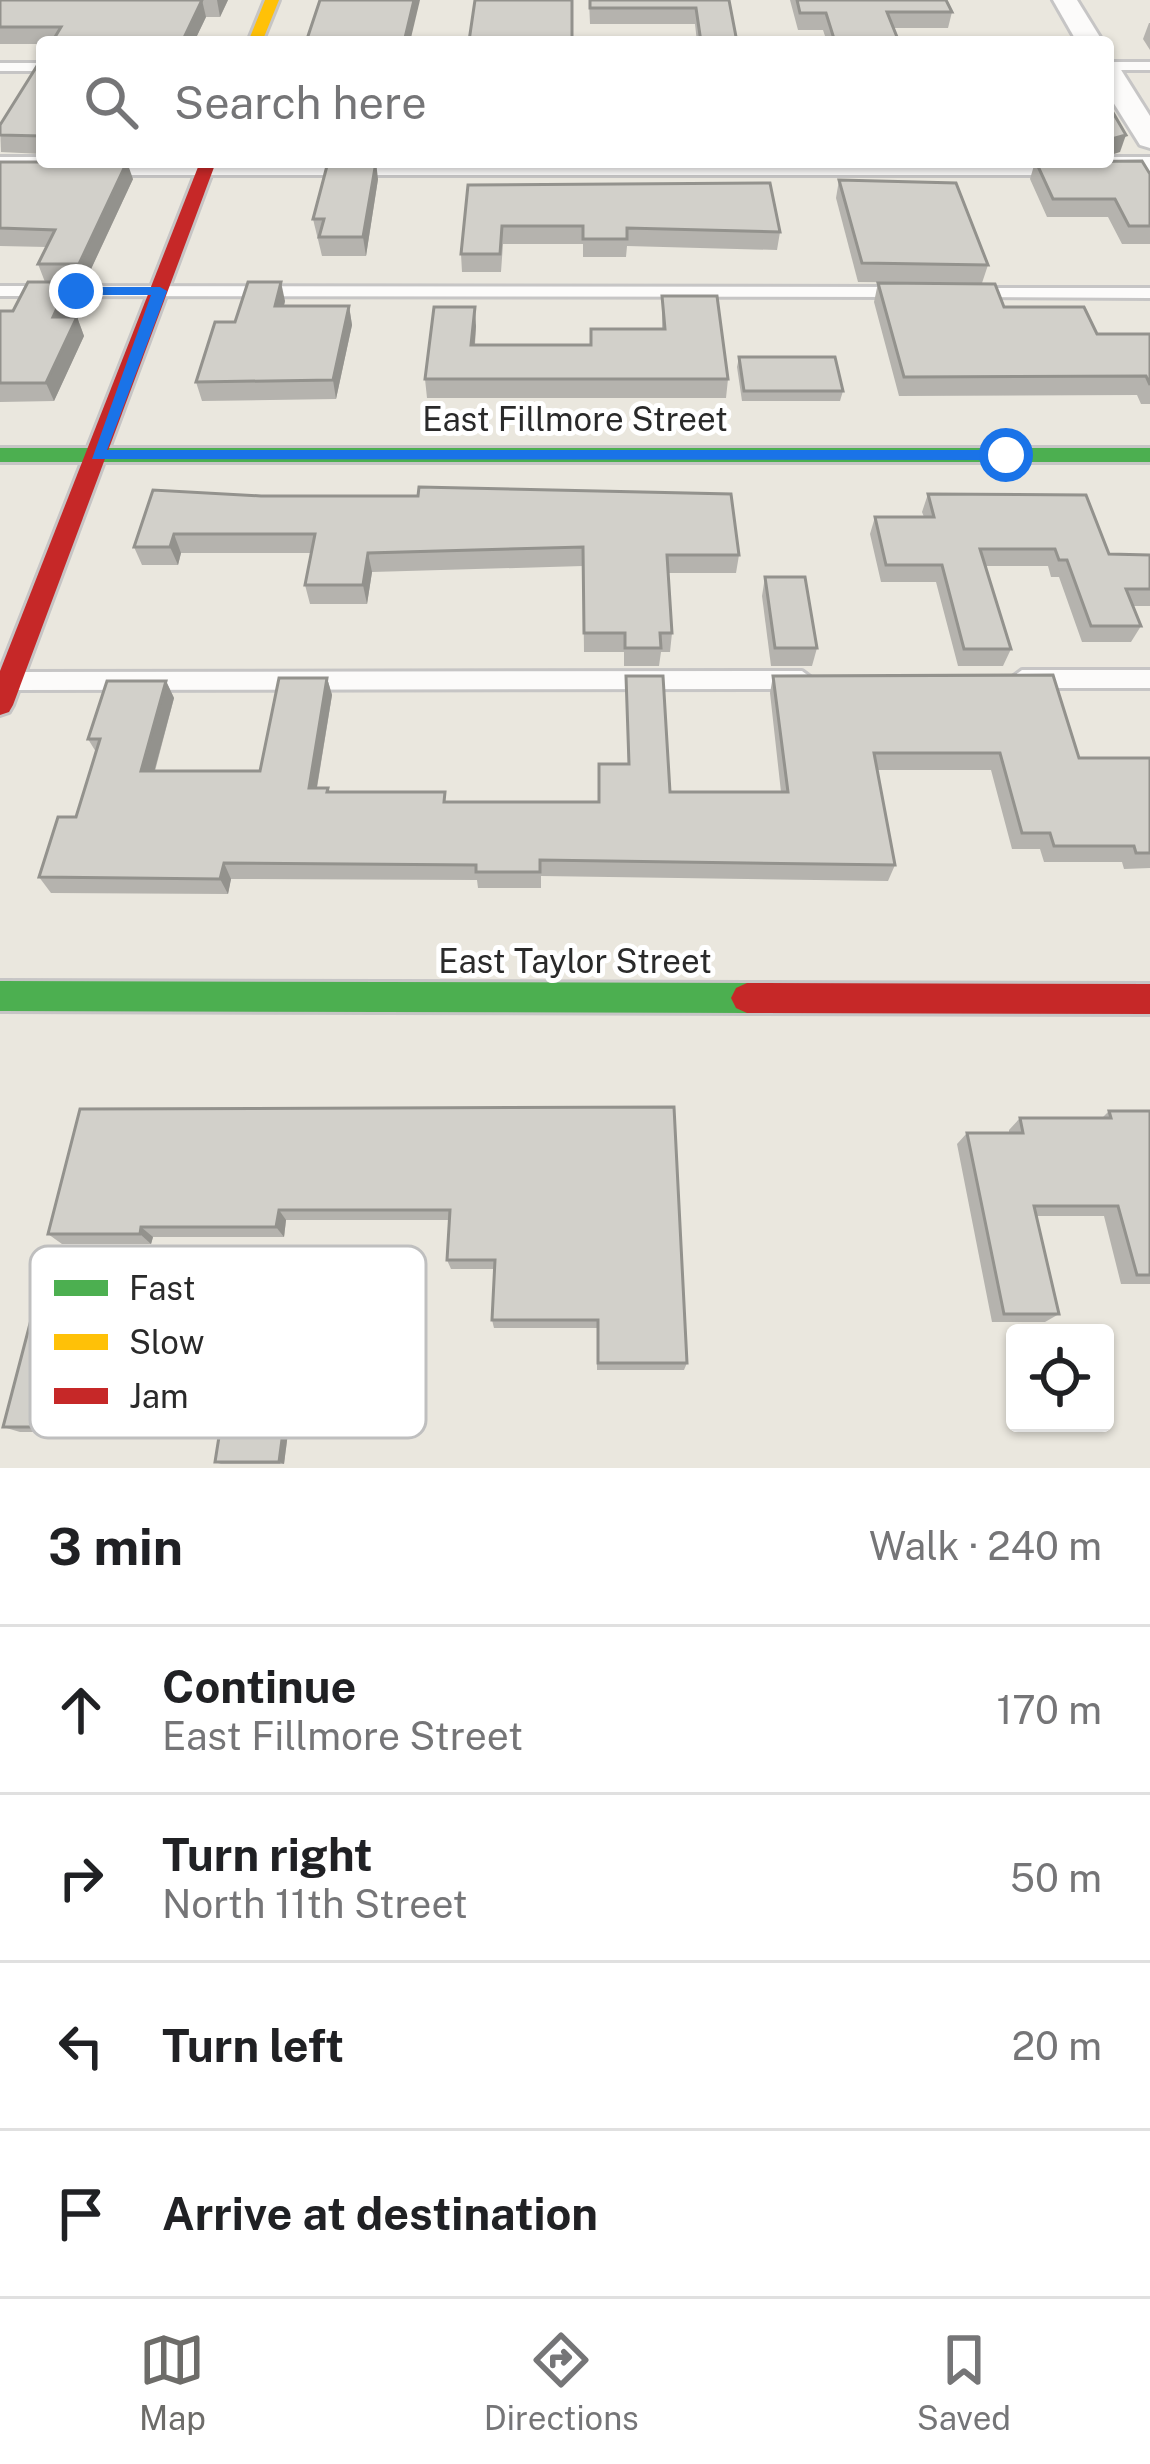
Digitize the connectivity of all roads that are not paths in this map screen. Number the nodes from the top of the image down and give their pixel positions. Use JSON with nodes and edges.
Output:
{"nodes":[{"id":1,"x":272,"y":0,"type":"edge"},
{"id":2,"x":1065,"y":0,"type":"edge"},
{"id":3,"x":257,"y":36,"type":"edge"},
{"id":4,"x":1086,"y":36,"type":"edge"},
{"id":5,"x":1150,"y":66,"type":"edge"},
{"id":6,"x":0,"y":67,"type":"edge"},
{"id":7,"x":36,"y":67,"type":"edge"},
{"id":8,"x":1114,"y":69,"type":"edge"},
{"id":9,"x":1114,"y":79,"type":"edge"},
{"id":10,"x":1150,"y":139,"type":"edge"},
{"id":11,"x":0,"y":166,"type":"edge"},
{"id":12,"x":36,"y":166,"type":"edge"},
{"id":13,"x":1114,"y":166,"type":"edge"},
{"id":14,"x":1150,"y":166,"type":"edge"},
{"id":15,"x":206,"y":168,"type":"edge"},
{"id":16,"x":0,"y":291,"type":"edge"},
{"id":17,"x":160,"y":291,"type":"junction"},
{"id":18,"x":913,"y":292,"type":"edge"},
{"id":19,"x":937,"y":292,"type":"edge"},
{"id":20,"x":1150,"y":293,"type":"edge"},
{"id":21,"x":0,"y":455,"type":"edge"},
{"id":22,"x":98,"y":455,"type":"junction"},
{"id":23,"x":1150,"y":455,"type":"edge"},
{"id":24,"x":985,"y":679,"type":"edge"},
{"id":25,"x":1150,"y":679,"type":"edge"},
{"id":26,"x":820,"y":680,"type":"edge"},
{"id":27,"x":3,"y":689,"type":"edge"},
{"id":28,"x":0,"y":996,"type":"edge"},
{"id":29,"x":1150,"y":999,"type":"edge"}],
"edges":[{"from":1,"to":3,"type":"street"},
{"from":2,"to":4,"type":"street"},
{"from":5,"to":8,"type":"lane"},
{"from":6,"to":7,"type":"lane"},
{"from":9,"to":10,"type":"street"},
{"from":11,"to":12,"type":"street"},
{"from":13,"to":14,"type":"street"},
{"from":15,"to":17,"type":"street"},
{"from":16,"to":17,"type":"lane"},
{"from":17,"to":18,"type":"lane"},
{"from":17,"to":22,"type":"street"},
{"from":19,"to":20,"type":"lane"},
{"from":21,"to":22,"type":"street","name":"East Fillmore Street"},
{"from":22,"to":23,"type":"street","name":"East Fillmore Street"},
{"from":22,"to":27,"type":"street"},
{"from":24,"to":25,"type":"lane"},
{"from":26,"to":27,"type":"lane"},
{"from":28,"to":29,"type":"street","name":"East Taylor Street"}]}
